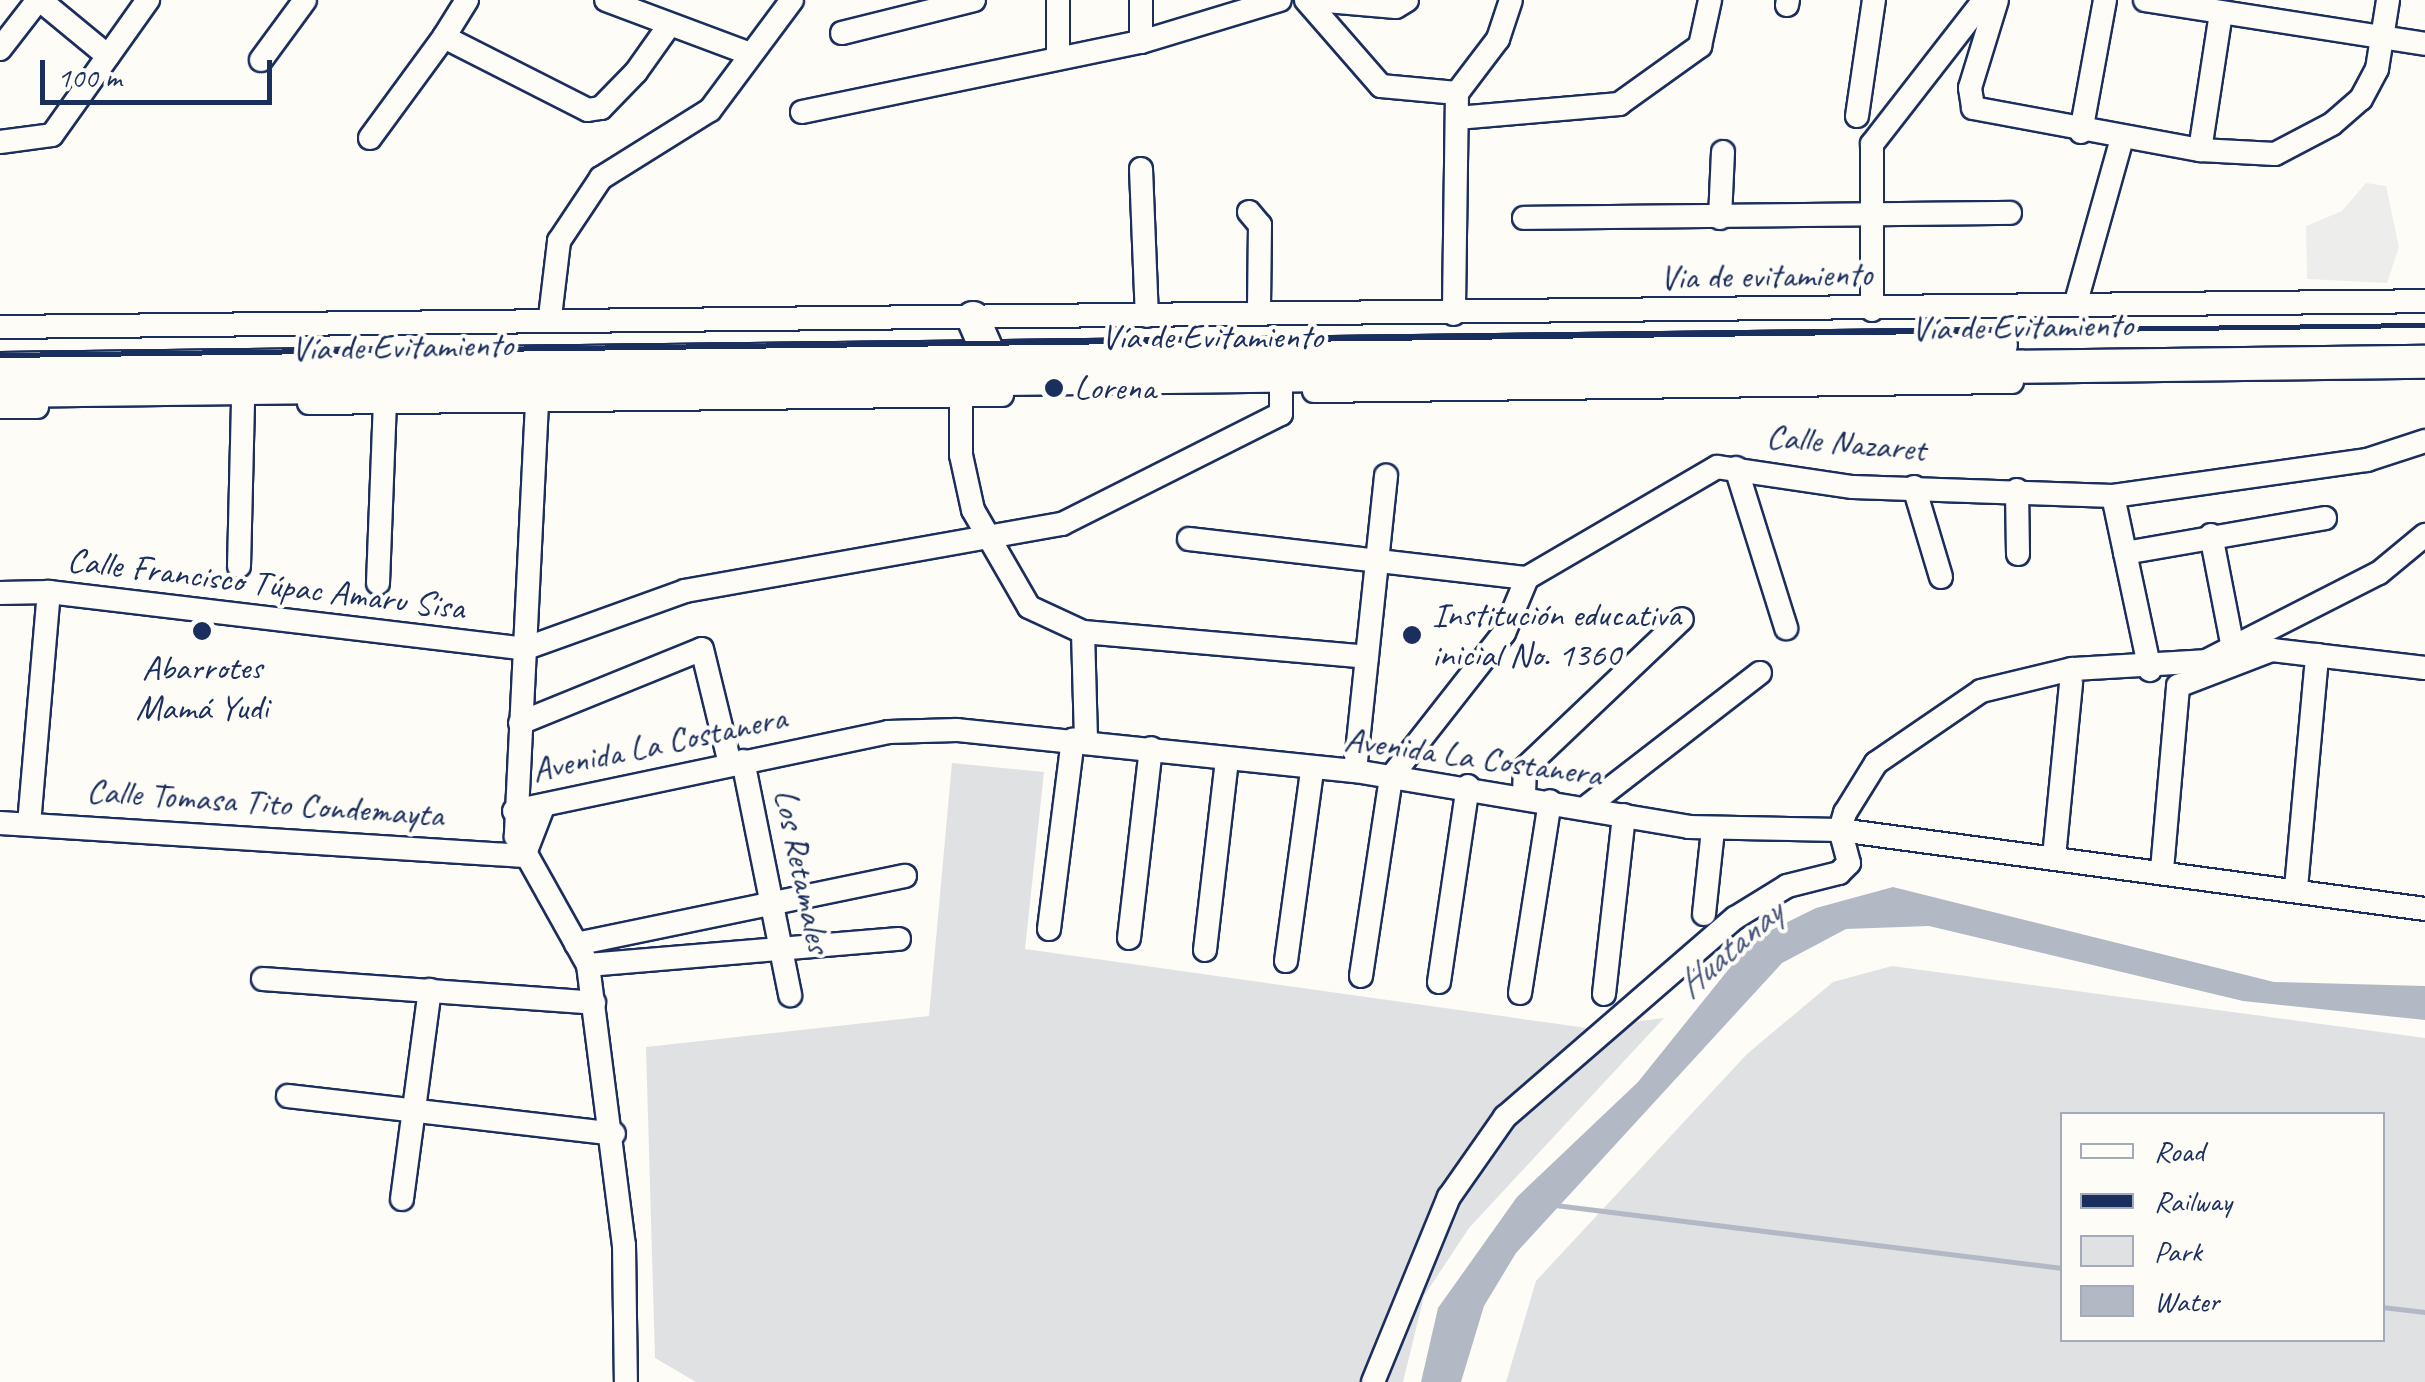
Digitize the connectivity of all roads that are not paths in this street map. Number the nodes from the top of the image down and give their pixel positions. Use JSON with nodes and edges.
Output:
{"nodes":[{"id":1,"x":39,"y":0,"type":"edge"},
{"id":2,"x":148,"y":0,"type":"edge"},
{"id":3,"x":304,"y":0,"type":"edge"},
{"id":4,"x":467,"y":0,"type":"edge"},
{"id":5,"x":606,"y":0,"type":"edge"},
{"id":6,"x":792,"y":0,"type":"edge"},
{"id":7,"x":974,"y":0,"type":"edge"},
{"id":8,"x":1058,"y":0,"type":"edge"},
{"id":9,"x":1141,"y":0,"type":"edge"},
{"id":10,"x":1280,"y":0,"type":"edge"},
{"id":11,"x":1306,"y":0,"type":"edge"},
{"id":12,"x":1315,"y":0,"type":"edge"},
{"id":13,"x":1407,"y":0,"type":"edge"},
{"id":14,"x":1511,"y":0,"type":"edge"},
{"id":15,"x":1710,"y":0,"type":"edge"},
{"id":16,"x":1874,"y":0,"type":"edge"},
{"id":17,"x":1984,"y":0,"type":"edge"},
{"id":18,"x":1997,"y":0,"type":"edge"},
{"id":19,"x":2104,"y":0,"type":"edge"},
{"id":20,"x":2388,"y":0,"type":"edge"},
{"id":21,"x":2156,"y":1,"type":"edge"},
{"id":22,"x":1228,"y":9,"type":"edge"},
{"id":23,"x":2268,"y":10,"type":"edge"},
{"id":24,"x":892,"y":12,"type":"edge"},
{"id":25,"x":2221,"y":13,"type":"junction"},
{"id":26,"x":668,"y":27,"type":"junction"},
{"id":27,"x":842,"y":33,"type":"dead end"},
{"id":28,"x":444,"y":37,"type":"junction"},
{"id":29,"x":2384,"y":38,"type":"junction"},
{"id":30,"x":1142,"y":42,"type":"junction"},
{"id":31,"x":2425,"y":44,"type":"edge"},
{"id":32,"x":0,"y":49,"type":"edge"},
{"id":33,"x":748,"y":54,"type":"junction"},
{"id":34,"x":108,"y":56,"type":"junction"},
{"id":35,"x":1058,"y":56,"type":"junction"},
{"id":36,"x":262,"y":60,"type":"dead end"},
{"id":37,"x":1458,"y":93,"type":"junction"},
{"id":38,"x":802,"y":112,"type":"dead end"},
{"id":39,"x":1857,"y":116,"type":"dead end"},
{"id":40,"x":1456,"y":118,"type":"junction"},
{"id":41,"x":2081,"y":132,"type":"junction"},
{"id":42,"x":370,"y":138,"type":"dead end"},
{"id":43,"x":2122,"y":138,"type":"junction"},
{"id":44,"x":0,"y":142,"type":"edge"},
{"id":45,"x":2200,"y":150,"type":"junction"},
{"id":46,"x":1723,"y":152,"type":"dead end"},
{"id":47,"x":1141,"y":170,"type":"dead end"},
{"id":48,"x":1249,"y":212,"type":"dead end"},
{"id":49,"x":1869,"y":212,"type":"junction"},
{"id":50,"x":2010,"y":213,"type":"dead end"},
{"id":51,"x":1524,"y":218,"type":"dead end"},
{"id":52,"x":1720,"y":218,"type":"junction"},
{"id":53,"x":2425,"y":301,"type":"edge"},
{"id":54,"x":2076,"y":302,"type":"junction"},
{"id":55,"x":1259,"y":309,"type":"junction"},
{"id":56,"x":1872,"y":310,"type":"junction"},
{"id":57,"x":1454,"y":314,"type":"junction"},
{"id":58,"x":1147,"y":316,"type":"junction"},
{"id":59,"x":550,"y":318,"type":"junction"},
{"id":60,"x":973,"y":318,"type":"junction"},
{"id":61,"x":0,"y":327,"type":"edge"},
{"id":62,"x":2425,"y":340,"type":"edge"},
{"id":63,"x":989,"y":356,"type":"junction"},
{"id":64,"x":2425,"y":362,"type":"edge"},
{"id":65,"x":0,"y":369,"type":"edge"},
{"id":66,"x":2425,"y":376,"type":"edge"},
{"id":67,"x":0,"y":391,"type":"edge"},
{"id":68,"x":1281,"y":392,"type":"junction"},
{"id":69,"x":647,"y":393,"type":"junction"},
{"id":70,"x":962,"y":396,"type":"junction"},
{"id":71,"x":385,"y":403,"type":"junction"},
{"id":72,"x":242,"y":404,"type":"junction"},
{"id":73,"x":0,"y":407,"type":"edge"},
{"id":74,"x":536,"y":412,"type":"junction"},
{"id":75,"x":2425,"y":442,"type":"edge"},
{"id":76,"x":1736,"y":468,"type":"junction"},
{"id":77,"x":1386,"y":476,"type":"dead end"},
{"id":78,"x":1914,"y":487,"type":"junction"},
{"id":79,"x":2017,"y":490,"type":"junction"},
{"id":80,"x":2113,"y":496,"type":"junction"},
{"id":81,"x":2325,"y":518,"type":"dead end"},
{"id":82,"x":2210,"y":535,"type":"junction"},
{"id":83,"x":2425,"y":535,"type":"edge"},
{"id":84,"x":989,"y":537,"type":"junction"},
{"id":85,"x":1189,"y":538,"type":"dead end"},
{"id":86,"x":2126,"y":553,"type":"junction"},
{"id":87,"x":2018,"y":554,"type":"dead end"},
{"id":88,"x":1376,"y":565,"type":"junction"},
{"id":89,"x":239,"y":566,"type":"dead end"},
{"id":90,"x":1941,"y":576,"type":"dead end"},
{"id":91,"x":1527,"y":578,"type":"junction"},
{"id":92,"x":378,"y":583,"type":"dead end"},
{"id":93,"x":49,"y":592,"type":"junction"},
{"id":94,"x":0,"y":593,"type":"edge"},
{"id":95,"x":1682,"y":619,"type":"dead end"},
{"id":96,"x":1786,"y":628,"type":"dead end"},
{"id":97,"x":1083,"y":632,"type":"junction"},
{"id":98,"x":2232,"y":648,"type":"junction"},
{"id":99,"x":524,"y":649,"type":"junction"},
{"id":100,"x":2317,"y":655,"type":"junction"},
{"id":101,"x":1367,"y":657,"type":"junction"},
{"id":102,"x":2425,"y":668,"type":"edge"},
{"id":103,"x":2150,"y":670,"type":"junction"},
{"id":104,"x":1760,"y":673,"type":"dead end"},
{"id":105,"x":2071,"y":682,"type":"dead end"},
{"id":106,"x":520,"y":723,"type":"junction"},
{"id":107,"x":1079,"y":740,"type":"junction"},
{"id":108,"x":1152,"y":748,"type":"junction"},
{"id":109,"x":1227,"y":759,"type":"junction"},
{"id":110,"x":736,"y":762,"type":"junction"},
{"id":111,"x":1312,"y":771,"type":"junction"},
{"id":112,"x":1355,"y":771,"type":"junction"},
{"id":113,"x":1391,"y":777,"type":"junction"},
{"id":114,"x":1468,"y":786,"type":"junction"},
{"id":115,"x":1524,"y":795,"type":"junction"},
{"id":116,"x":1550,"y":800,"type":"junction"},
{"id":117,"x":1589,"y":805,"type":"junction"},
{"id":118,"x":544,"y":807,"type":"junction"},
{"id":119,"x":514,"y":810,"type":"junction"},
{"id":120,"x":1624,"y":815,"type":"junction"},
{"id":121,"x":0,"y":823,"type":"edge"},
{"id":122,"x":28,"y":824,"type":"junction"},
{"id":123,"x":1713,"y":830,"type":"junction"},
{"id":124,"x":1840,"y":830,"type":"junction"},
{"id":125,"x":524,"y":856,"type":"junction"},
{"id":126,"x":2054,"y":857,"type":"junction"},
{"id":127,"x":2162,"y":870,"type":"junction"},
{"id":128,"x":905,"y":876,"type":"dead end"},
{"id":129,"x":2296,"y":888,"type":"junction"},
{"id":130,"x":774,"y":901,"type":"junction"},
{"id":131,"x":2425,"y":909,"type":"edge"},
{"id":132,"x":1704,"y":914,"type":"dead end"},
{"id":133,"x":1049,"y":929,"type":"dead end"},
{"id":134,"x":1128,"y":938,"type":"dead end"},
{"id":135,"x":899,"y":939,"type":"dead end"},
{"id":136,"x":576,"y":944,"type":"junction"},
{"id":137,"x":784,"y":949,"type":"junction"},
{"id":138,"x":1205,"y":950,"type":"dead end"},
{"id":139,"x":1286,"y":962,"type":"dead end"},
{"id":140,"x":588,"y":965,"type":"junction"},
{"id":141,"x":1361,"y":976,"type":"dead end"},
{"id":142,"x":263,"y":979,"type":"dead end"},
{"id":143,"x":1439,"y":982,"type":"dead end"},
{"id":144,"x":430,"y":990,"type":"junction"},
{"id":145,"x":1520,"y":993,"type":"dead end"},
{"id":146,"x":1604,"y":994,"type":"dead end"},
{"id":147,"x":790,"y":995,"type":"dead end"},
{"id":148,"x":594,"y":1003,"type":"junction"},
{"id":149,"x":288,"y":1096,"type":"dead end"},
{"id":150,"x":412,"y":1110,"type":"junction"},
{"id":151,"x":614,"y":1134,"type":"junction"},
{"id":152,"x":402,"y":1200,"type":"dead end"},
{"id":153,"x":626,"y":1382,"type":"edge"},
{"id":154,"x":1374,"y":1382,"type":"edge"}],
"edges":[{"from":1,"to":32,"type":"street"},
{"from":1,"to":34,"type":"street"},
{"from":2,"to":34,"type":"street"},
{"from":3,"to":36,"type":"street"},
{"from":4,"to":28,"type":"street"},
{"from":5,"to":26,"type":"street"},
{"from":6,"to":33,"type":"street"},
{"from":7,"to":24,"type":"street"},
{"from":8,"to":35,"type":"street"},
{"from":9,"to":30,"type":"street"},
{"from":10,"to":22,"type":"street"},
{"from":11,"to":12,"type":"street"},
{"from":12,"to":13,"type":"street"},
{"from":12,"to":37,"type":"street"},
{"from":14,"to":37,"type":"street"},
{"from":15,"to":40,"type":"street"},
{"from":16,"to":39,"type":"street"},
{"from":17,"to":49,"type":"street"},
{"from":18,"to":41,"type":"street"},
{"from":19,"to":41,"type":"street"},
{"from":20,"to":29,"type":"street"},
{"from":21,"to":25,"type":"street"},
{"from":22,"to":30,"type":"street"},
{"from":23,"to":25,"type":"street"},
{"from":23,"to":29,"type":"street"},
{"from":24,"to":27,"type":"street"},
{"from":25,"to":45,"type":"street"},
{"from":26,"to":28,"type":"street"},
{"from":26,"to":33,"type":"street"},
{"from":28,"to":42,"type":"street"},
{"from":29,"to":31,"type":"street"},
{"from":29,"to":45,"type":"street"},
{"from":30,"to":35,"type":"street"},
{"from":33,"to":59,"type":"street"},
{"from":34,"to":44,"type":"street"},
{"from":35,"to":38,"type":"street"},
{"from":37,"to":40,"type":"street"},
{"from":40,"to":57,"type":"street"},
{"from":41,"to":43,"type":"street"},
{"from":43,"to":45,"type":"street"},
{"from":43,"to":54,"type":"street"},
{"from":46,"to":52,"type":"street"},
{"from":47,"to":58,"type":"street"},
{"from":48,"to":55,"type":"street"},
{"from":49,"to":50,"type":"street"},
{"from":49,"to":52,"type":"street"},
{"from":49,"to":56,"type":"street"},
{"from":51,"to":52,"type":"street"},
{"from":53,"to":54,"type":"street","name":"Via de evitamiento"},
{"from":54,"to":56,"type":"street","name":"Via de evitamiento"},
{"from":55,"to":57,"type":"street","name":"Via de evitamiento"},
{"from":55,"to":58,"type":"street","name":"Via de evitamiento"},
{"from":56,"to":57,"type":"street","name":"Via de evitamiento"},
{"from":58,"to":60,"type":"street","name":"Via de evitamiento"},
{"from":59,"to":60,"type":"street","name":"Via de evitamiento"},
{"from":59,"to":61,"type":"street","name":"Via de evitamiento"},
{"from":60,"to":63,"type":"highway"},
{"from":62,"to":63,"type":"highway","name":"Vía de Evitamiento"},
{"from":63,"to":65,"type":"highway","name":"Vía de Evitamiento"},
{"from":64,"to":69,"type":"highway","name":"Vía de Evitamiento"},
{"from":66,"to":68,"type":"street"},
{"from":67,"to":69,"type":"highway","name":"Vía de Evitamiento"},
{"from":68,"to":70,"type":"street"},
{"from":68,"to":84,"type":"street"},
{"from":69,"to":70,"type":"street"},
{"from":69,"to":74,"type":"street"},
{"from":70,"to":84,"type":"street"},
{"from":71,"to":72,"type":"street"},
{"from":71,"to":74,"type":"street"},
{"from":71,"to":92,"type":"street"},
{"from":72,"to":73,"type":"street"},
{"from":72,"to":89,"type":"street"},
{"from":74,"to":99,"type":"street"},
{"from":75,"to":80,"type":"street","name":"Calle Nazaret"},
{"from":76,"to":78,"type":"street","name":"Calle Nazaret"},
{"from":76,"to":91,"type":"street","name":"Calle Nazaret"},
{"from":76,"to":96,"type":"street"},
{"from":77,"to":88,"type":"street"},
{"from":78,"to":79,"type":"street","name":"Calle Nazaret"},
{"from":78,"to":90,"type":"street"},
{"from":79,"to":80,"type":"street","name":"Calle Nazaret"},
{"from":79,"to":87,"type":"street"},
{"from":80,"to":86,"type":"street"},
{"from":81,"to":82,"type":"street"},
{"from":82,"to":86,"type":"street"},
{"from":82,"to":98,"type":"street"},
{"from":83,"to":98,"type":"street"},
{"from":84,"to":97,"type":"street"},
{"from":84,"to":99,"type":"street"},
{"from":85,"to":88,"type":"street"},
{"from":86,"to":103,"type":"street"},
{"from":88,"to":91,"type":"street"},
{"from":88,"to":101,"type":"street"},
{"from":91,"to":113,"type":"street"},
{"from":93,"to":94,"type":"street","name":"Calle Francisco Túpac Amaru Sisa"},
{"from":93,"to":99,"type":"street","name":"Calle Francisco Túpac Amaru Sisa"},
{"from":93,"to":122,"type":"street"},
{"from":95,"to":115,"type":"street"},
{"from":97,"to":101,"type":"street"},
{"from":97,"to":107,"type":"street"},
{"from":98,"to":103,"type":"street"},
{"from":99,"to":106,"type":"street"},
{"from":100,"to":102,"type":"street"},
{"from":100,"to":127,"type":"street"},
{"from":100,"to":129,"type":"street"},
{"from":101,"to":112,"type":"street"},
{"from":103,"to":124,"type":"street"},
{"from":104,"to":117,"type":"street"},
{"from":105,"to":126,"type":"street"},
{"from":106,"to":110,"type":"street","name":"Los Retamales"},
{"from":106,"to":119,"type":"street"},
{"from":107,"to":108,"type":"street","name":"Avenida La Costanera"},
{"from":107,"to":110,"type":"street","name":"Avenida La Costanera"},
{"from":107,"to":133,"type":"street"},
{"from":108,"to":109,"type":"street","name":"Avenida La Costanera"},
{"from":108,"to":134,"type":"street"},
{"from":109,"to":111,"type":"street","name":"Avenida La Costanera"},
{"from":109,"to":138,"type":"street"},
{"from":110,"to":118,"type":"street","name":"Avenida La Costanera"},
{"from":110,"to":130,"type":"street","name":"Los Retamales"},
{"from":111,"to":112,"type":"street","name":"Avenida La Costanera"},
{"from":111,"to":139,"type":"street"},
{"from":112,"to":113,"type":"street","name":"Avenida La Costanera"},
{"from":113,"to":114,"type":"street","name":"Avenida La Costanera"},
{"from":113,"to":141,"type":"street"},
{"from":114,"to":115,"type":"street","name":"Avenida La Costanera"},
{"from":114,"to":143,"type":"street"},
{"from":115,"to":116,"type":"street","name":"Avenida La Costanera"},
{"from":116,"to":117,"type":"street","name":"Avenida La Costanera"},
{"from":116,"to":145,"type":"street"},
{"from":117,"to":120,"type":"street","name":"Avenida La Costanera"},
{"from":118,"to":119,"type":"street","name":"Avenida La Costanera"},
{"from":118,"to":125,"type":"street"},
{"from":119,"to":125,"type":"street"},
{"from":120,"to":123,"type":"street","name":"Avenida La Costanera"},
{"from":120,"to":146,"type":"street"},
{"from":121,"to":122,"type":"street","name":"Calle Tomasa Tito Condemayta"},
{"from":122,"to":125,"type":"street","name":"Calle Tomasa Tito Condemayta"},
{"from":123,"to":124,"type":"street","name":"Avenida La Costanera"},
{"from":123,"to":132,"type":"street"},
{"from":124,"to":126,"type":"street","name":"Avenida La Costanera"},
{"from":124,"to":154,"type":"street"},
{"from":125,"to":136,"type":"street"},
{"from":126,"to":127,"type":"street","name":"Avenida La Costanera"},
{"from":127,"to":129,"type":"street","name":"Avenida La Costanera"},
{"from":128,"to":130,"type":"street"},
{"from":129,"to":131,"type":"street","name":"Avenida La Costanera"},
{"from":130,"to":136,"type":"street"},
{"from":130,"to":137,"type":"street","name":"Los Retamales"},
{"from":135,"to":137,"type":"street"},
{"from":136,"to":140,"type":"street"},
{"from":137,"to":140,"type":"street"},
{"from":137,"to":147,"type":"street","name":"Los Retamales"},
{"from":140,"to":148,"type":"street"},
{"from":142,"to":144,"type":"street"},
{"from":144,"to":148,"type":"street"},
{"from":144,"to":150,"type":"street"},
{"from":148,"to":151,"type":"street"},
{"from":149,"to":150,"type":"street"},
{"from":150,"to":151,"type":"street"},
{"from":150,"to":152,"type":"street"},
{"from":151,"to":153,"type":"street"}]}
